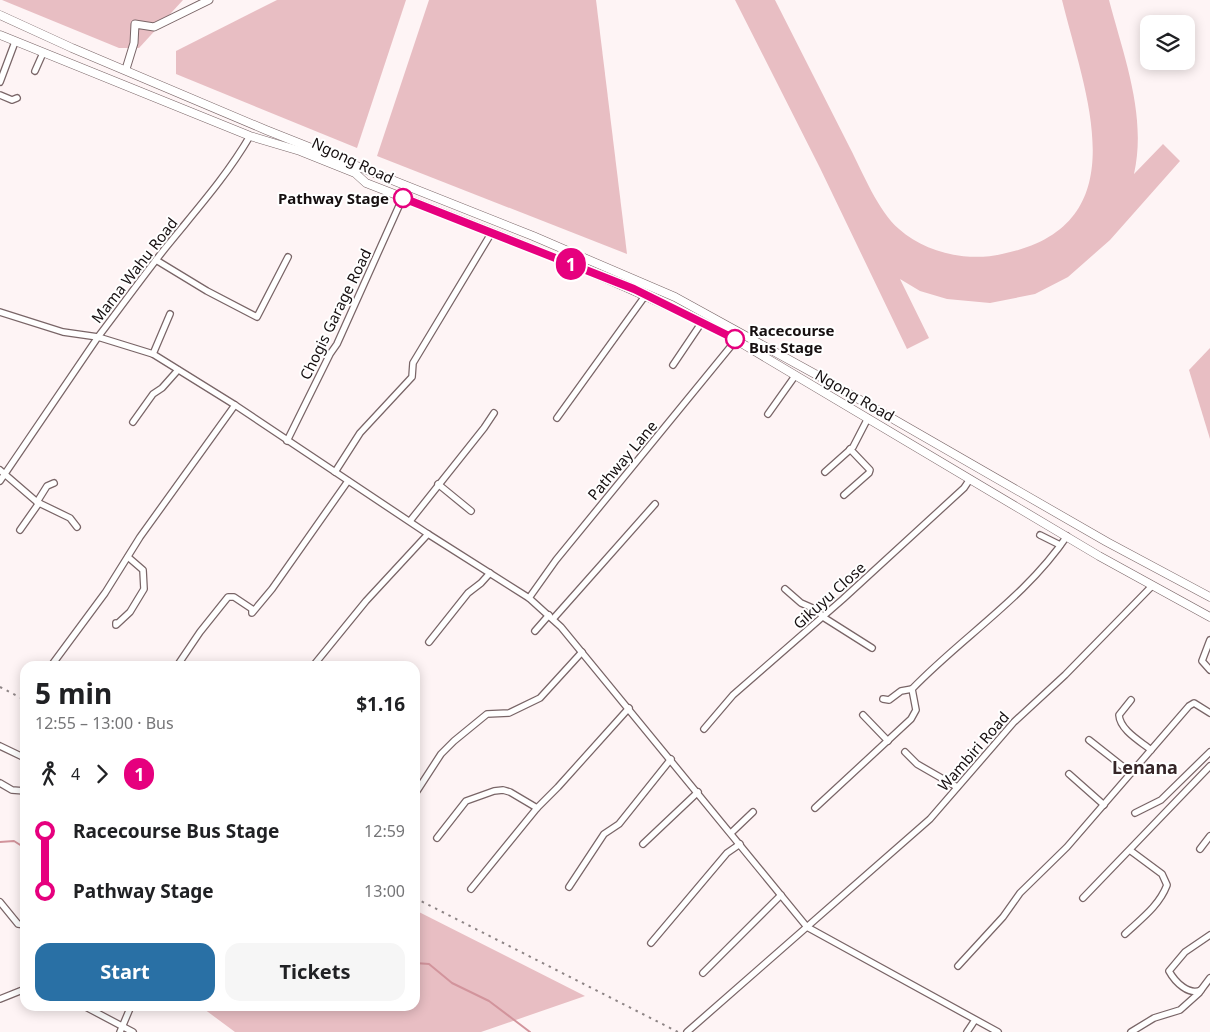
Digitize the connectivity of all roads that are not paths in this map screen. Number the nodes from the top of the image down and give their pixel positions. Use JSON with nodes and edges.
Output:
{"nodes":[{"id":1,"x":209,"y":0,"type":"edge"},
{"id":2,"x":0,"y":15,"type":"edge"},
{"id":3,"x":0,"y":35,"type":"edge"},
{"id":4,"x":15,"y":42,"type":"junction"},
{"id":5,"x":43,"y":53,"type":"junction"},
{"id":6,"x":126,"y":69,"type":"junction"},
{"id":7,"x":35,"y":71,"type":"dead end"},
{"id":8,"x":1,"y":75,"type":"edge"},
{"id":9,"x":0,"y":82,"type":"edge"},
{"id":10,"x":0,"y":95,"type":"edge"},
{"id":11,"x":17,"y":98,"type":"dead end"},
{"id":12,"x":250,"y":136,"type":"junction"},
{"id":13,"x":403,"y":198,"type":"junction"},
{"id":14,"x":492,"y":232,"type":"junction"},
{"id":15,"x":288,"y":257,"type":"dead end"},
{"id":16,"x":156,"y":260,"type":"junction"},
{"id":17,"x":645,"y":296,"type":"junction"},
{"id":18,"x":0,"y":312,"type":"edge"},
{"id":19,"x":170,"y":314,"type":"dead end"},
{"id":20,"x":702,"y":322,"type":"junction"},
{"id":21,"x":98,"y":337,"type":"junction"},
{"id":22,"x":736,"y":340,"type":"junction"},
{"id":23,"x":153,"y":354,"type":"junction"},
{"id":24,"x":673,"y":365,"type":"dead end"},
{"id":25,"x":178,"y":370,"type":"junction"},
{"id":26,"x":795,"y":376,"type":"junction"},
{"id":27,"x":235,"y":405,"type":"junction"},
{"id":28,"x":494,"y":413,"type":"dead end"},
{"id":29,"x":768,"y":414,"type":"dead end"},
{"id":30,"x":557,"y":418,"type":"dead end"},
{"id":31,"x":868,"y":418,"type":"junction"},
{"id":32,"x":133,"y":422,"type":"dead end"},
{"id":33,"x":287,"y":441,"type":"junction"},
{"id":34,"x":850,"y":449,"type":"junction"},
{"id":35,"x":3,"y":471,"type":"edge"},
{"id":36,"x":335,"y":472,"type":"junction"},
{"id":37,"x":825,"y":472,"type":"dead end"},
{"id":38,"x":970,"y":480,"type":"junction"},
{"id":39,"x":0,"y":481,"type":"edge"},
{"id":40,"x":348,"y":481,"type":"junction"},
{"id":41,"x":54,"y":483,"type":"dead end"},
{"id":42,"x":438,"y":484,"type":"junction"},
{"id":43,"x":844,"y":495,"type":"dead end"},
{"id":44,"x":38,"y":503,"type":"junction"},
{"id":45,"x":655,"y":504,"type":"dead end"},
{"id":46,"x":471,"y":511,"type":"dead end"},
{"id":47,"x":410,"y":521,"type":"junction"},
{"id":48,"x":77,"y":527,"type":"dead end"},
{"id":49,"x":20,"y":530,"type":"dead end"},
{"id":50,"x":428,"y":534,"type":"junction"},
{"id":51,"x":1040,"y":535,"type":"dead end"},
{"id":52,"x":1067,"y":536,"type":"junction"},
{"id":53,"x":1060,"y":546,"type":"junction"},
{"id":54,"x":128,"y":557,"type":"junction"},
{"id":55,"x":1160,"y":572,"type":"junction"},
{"id":56,"x":490,"y":573,"type":"junction"},
{"id":57,"x":1152,"y":586,"type":"junction"},
{"id":58,"x":785,"y":589,"type":"dead end"},
{"id":59,"x":1210,"y":597,"type":"edge"},
{"id":60,"x":529,"y":598,"type":"junction"},
{"id":61,"x":551,"y":617,"type":"junction"},
{"id":62,"x":823,"y":617,"type":"junction"},
{"id":63,"x":1210,"y":617,"type":"edge"},
{"id":64,"x":116,"y":623,"type":"dead end"},
{"id":65,"x":535,"y":631,"type":"dead end"},
{"id":66,"x":1210,"y":640,"type":"edge"},
{"id":67,"x":429,"y":642,"type":"dead end"},
{"id":68,"x":872,"y":648,"type":"dead end"},
{"id":69,"x":582,"y":652,"type":"junction"},
{"id":70,"x":55,"y":661,"type":"edge"},
{"id":71,"x":180,"y":661,"type":"edge"},
{"id":72,"x":317,"y":661,"type":"edge"},
{"id":73,"x":1210,"y":670,"type":"edge"},
{"id":74,"x":912,"y":689,"type":"junction"},
{"id":75,"x":883,"y":699,"type":"dead end"},
{"id":76,"x":1131,"y":700,"type":"dead end"},
{"id":77,"x":629,"y":708,"type":"junction"},
{"id":78,"x":1210,"y":713,"type":"edge"},
{"id":79,"x":863,"y":714,"type":"dead end"},
{"id":80,"x":704,"y":729,"type":"dead end"},
{"id":81,"x":1089,"y":740,"type":"dead end"},
{"id":82,"x":888,"y":741,"type":"junction"},
{"id":83,"x":0,"y":746,"type":"edge"},
{"id":84,"x":1151,"y":750,"type":"junction"},
{"id":85,"x":905,"y":752,"type":"dead end"},
{"id":86,"x":1210,"y":752,"type":"edge"},
{"id":87,"x":20,"y":756,"type":"edge"},
{"id":88,"x":671,"y":759,"type":"junction"},
{"id":89,"x":1210,"y":766,"type":"edge"},
{"id":90,"x":1131,"y":773,"type":"junction"},
{"id":91,"x":1069,"y":774,"type":"dead end"},
{"id":92,"x":0,"y":783,"type":"edge"},
{"id":93,"x":420,"y":786,"type":"edge"},
{"id":94,"x":957,"y":787,"type":"junction"},
{"id":95,"x":20,"y":791,"type":"edge"},
{"id":96,"x":698,"y":792,"type":"junction"},
{"id":97,"x":1104,"y":805,"type":"junction"},
{"id":98,"x":537,"y":808,"type":"junction"},
{"id":99,"x":815,"y":808,"type":"dead end"},
{"id":100,"x":753,"y":812,"type":"dead end"},
{"id":101,"x":1135,"y":813,"type":"dead end"},
{"id":102,"x":732,"y":833,"type":"junction"},
{"id":103,"x":1210,"y":836,"type":"edge"},
{"id":104,"x":438,"y":838,"type":"dead end"},
{"id":105,"x":643,"y":844,"type":"dead end"},
{"id":106,"x":740,"y":844,"type":"junction"},
{"id":107,"x":1200,"y":849,"type":"dead end"},
{"id":108,"x":1131,"y":851,"type":"junction"},
{"id":109,"x":569,"y":887,"type":"dead end"},
{"id":110,"x":471,"y":889,"type":"dead end"},
{"id":111,"x":781,"y":895,"type":"junction"},
{"id":112,"x":1083,"y":898,"type":"dead end"},
{"id":113,"x":0,"y":902,"type":"edge"},
{"id":114,"x":20,"y":924,"type":"edge"},
{"id":115,"x":807,"y":926,"type":"junction"},
{"id":116,"x":1125,"y":934,"type":"dead end"},
{"id":117,"x":1210,"y":935,"type":"edge"},
{"id":118,"x":651,"y":943,"type":"dead end"},
{"id":119,"x":958,"y":966,"type":"dead end"},
{"id":120,"x":703,"y":972,"type":"dead end"},
{"id":121,"x":1210,"y":978,"type":"edge"},
{"id":122,"x":1201,"y":990,"type":"junction"},
{"id":123,"x":20,"y":991,"type":"edge"},
{"id":124,"x":0,"y":998,"type":"edge"},
{"id":125,"x":92,"y":1011,"type":"edge"},
{"id":126,"x":129,"y":1011,"type":"edge"},
{"id":127,"x":975,"y":1020,"type":"junction"},
{"id":128,"x":121,"y":1030,"type":"edge"},
{"id":129,"x":133,"y":1032,"type":"edge"},
{"id":130,"x":688,"y":1032,"type":"edge"},
{"id":131,"x":967,"y":1032,"type":"edge"},
{"id":132,"x":998,"y":1032,"type":"edge"},
{"id":133,"x":1132,"y":1032,"type":"edge"}],
"edges":[{"from":1,"to":6,"type":"street"},
{"from":2,"to":6,"type":"main road","name":"Ngong Road"},
{"from":3,"to":4,"type":"main road","name":"Ngong Road"},
{"from":4,"to":5,"type":"main road","name":"Ngong Road"},
{"from":4,"to":8,"type":"street"},
{"from":5,"to":7,"type":"street"},
{"from":5,"to":12,"type":"main road","name":"Ngong Road"},
{"from":6,"to":55,"type":"main road","name":"Ngong Road"},
{"from":8,"to":9,"type":"street"},
{"from":10,"to":11,"type":"street"},
{"from":12,"to":13,"type":"main road","name":"Ngong Road"},
{"from":12,"to":16,"type":"street","name":"Mama Wahu Road"},
{"from":13,"to":14,"type":"main road","name":"Ngong Road"},
{"from":13,"to":33,"type":"street","name":"Chogis Garage Road"},
{"from":14,"to":17,"type":"main road","name":"Ngong Road"},
{"from":14,"to":36,"type":"street"},
{"from":15,"to":16,"type":"street"},
{"from":16,"to":21,"type":"street","name":"Mama Wahu Road"},
{"from":17,"to":20,"type":"main road","name":"Ngong Road"},
{"from":17,"to":30,"type":"street"},
{"from":18,"to":21,"type":"street","name":"Mama Wahu Road"},
{"from":19,"to":23,"type":"street"},
{"from":20,"to":22,"type":"main road","name":"Ngong Road"},
{"from":20,"to":24,"type":"street"},
{"from":21,"to":23,"type":"street"},
{"from":21,"to":35,"type":"street"},
{"from":22,"to":26,"type":"main road","name":"Ngong Road"},
{"from":22,"to":60,"type":"street","name":"Pathway Lane"},
{"from":23,"to":25,"type":"street"},
{"from":25,"to":27,"type":"street"},
{"from":25,"to":32,"type":"street"},
{"from":26,"to":29,"type":"street"},
{"from":26,"to":31,"type":"main road","name":"Ngong Road"},
{"from":27,"to":33,"type":"street"},
{"from":27,"to":54,"type":"street"},
{"from":28,"to":42,"type":"street"},
{"from":31,"to":34,"type":"street"},
{"from":31,"to":38,"type":"main road","name":"Ngong Road"},
{"from":33,"to":36,"type":"street"},
{"from":34,"to":37,"type":"street"},
{"from":34,"to":43,"type":"street"},
{"from":35,"to":39,"type":"street"},
{"from":35,"to":44,"type":"street"},
{"from":36,"to":40,"type":"street"},
{"from":38,"to":52,"type":"main road","name":"Ngong Road"},
{"from":38,"to":62,"type":"street","name":"Gikuyu Close"},
{"from":40,"to":47,"type":"street"},
{"from":40,"to":71,"type":"street"},
{"from":41,"to":44,"type":"street"},
{"from":42,"to":46,"type":"street"},
{"from":42,"to":47,"type":"street"},
{"from":44,"to":48,"type":"street"},
{"from":44,"to":49,"type":"street"},
{"from":45,"to":61,"type":"street"},
{"from":47,"to":50,"type":"street"},
{"from":50,"to":56,"type":"street"},
{"from":50,"to":72,"type":"street"},
{"from":51,"to":53,"type":"street"},
{"from":52,"to":53,"type":"street"},
{"from":52,"to":57,"type":"main road","name":"Ngong Road"},
{"from":53,"to":74,"type":"street"},
{"from":54,"to":64,"type":"street"},
{"from":54,"to":70,"type":"street"},
{"from":55,"to":57,"type":"main road"},
{"from":55,"to":59,"type":"main road","name":"Ngong Road"},
{"from":56,"to":60,"type":"street"},
{"from":56,"to":67,"type":"street"},
{"from":57,"to":63,"type":"main road","name":"Ngong Road"},
{"from":57,"to":94,"type":"street","name":"Wambiri Road"},
{"from":58,"to":62,"type":"street"},
{"from":60,"to":61,"type":"street"},
{"from":61,"to":65,"type":"street"},
{"from":61,"to":69,"type":"street"},
{"from":62,"to":68,"type":"street"},
{"from":62,"to":80,"type":"street","name":"Gikuyu Close"},
{"from":66,"to":73,"type":"street"},
{"from":69,"to":77,"type":"street"},
{"from":69,"to":93,"type":"street"},
{"from":74,"to":75,"type":"street"},
{"from":74,"to":82,"type":"street"},
{"from":76,"to":84,"type":"street"},
{"from":77,"to":88,"type":"street"},
{"from":77,"to":98,"type":"street"},
{"from":78,"to":84,"type":"street"},
{"from":79,"to":82,"type":"street"},
{"from":81,"to":90,"type":"street"},
{"from":82,"to":99,"type":"street"},
{"from":83,"to":87,"type":"street"},
{"from":84,"to":90,"type":"street"},
{"from":85,"to":94,"type":"street"},
{"from":86,"to":101,"type":"street"},
{"from":88,"to":96,"type":"street"},
{"from":88,"to":109,"type":"street"},
{"from":89,"to":108,"type":"street"},
{"from":90,"to":97,"type":"street"},
{"from":91,"to":97,"type":"street"},
{"from":92,"to":95,"type":"street"},
{"from":94,"to":115,"type":"street","name":"Wambiri Road"},
{"from":96,"to":102,"type":"street"},
{"from":96,"to":105,"type":"street"},
{"from":97,"to":119,"type":"street"},
{"from":98,"to":104,"type":"street"},
{"from":98,"to":110,"type":"street"},
{"from":100,"to":102,"type":"street"},
{"from":102,"to":106,"type":"street"},
{"from":103,"to":107,"type":"street"},
{"from":106,"to":111,"type":"street"},
{"from":106,"to":118,"type":"street"},
{"from":108,"to":112,"type":"street"},
{"from":108,"to":116,"type":"street"},
{"from":111,"to":115,"type":"street"},
{"from":111,"to":120,"type":"street"},
{"from":113,"to":114,"type":"street"},
{"from":115,"to":127,"type":"street"},
{"from":115,"to":130,"type":"street","name":"Wambiri Road"},
{"from":117,"to":122,"type":"street"},
{"from":121,"to":122,"type":"street"},
{"from":122,"to":133,"type":"street"},
{"from":123,"to":124,"type":"street"},
{"from":125,"to":128,"type":"street"},
{"from":126,"to":128,"type":"street"},
{"from":127,"to":131,"type":"street"},
{"from":127,"to":132,"type":"street"},
{"from":128,"to":129,"type":"street"}]}
